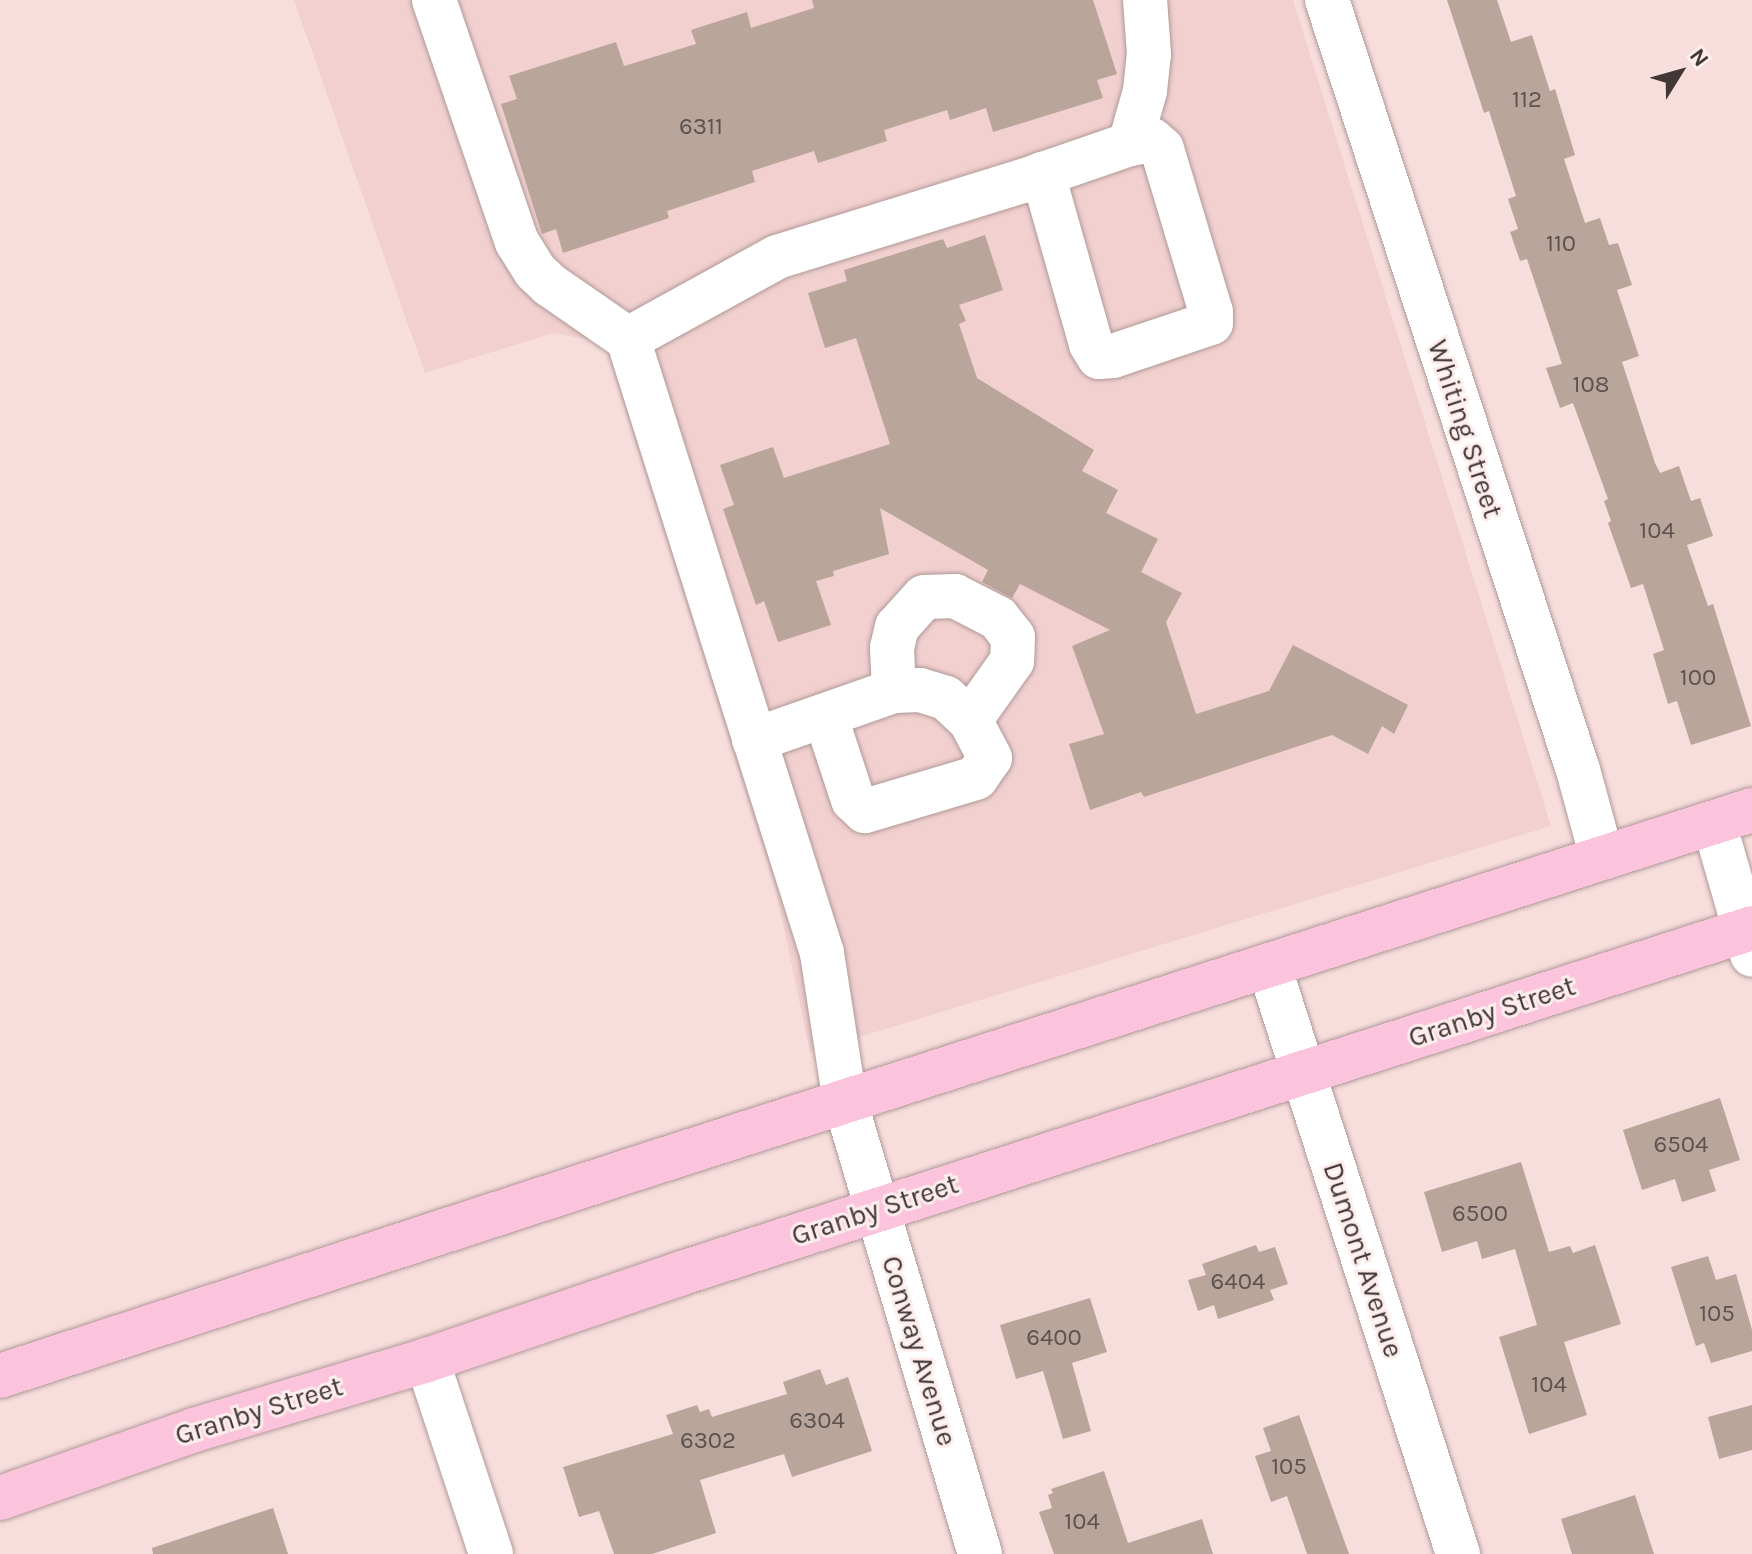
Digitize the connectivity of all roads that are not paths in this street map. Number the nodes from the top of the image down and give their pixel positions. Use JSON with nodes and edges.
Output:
{"nodes":[{"id":1,"x":434,"y":0,"type":"edge"},
{"id":2,"x":1145,"y":0,"type":"edge"},
{"id":3,"x":1327,"y":0,"type":"edge"},
{"id":4,"x":1130,"y":144,"type":"junction"},
{"id":5,"x":1043,"y":174,"type":"junction"},
{"id":6,"x":628,"y":339,"type":"junction"},
{"id":7,"x":894,"y":691,"type":"junction"},
{"id":8,"x":825,"y":715,"type":"junction"},
{"id":9,"x":970,"y":720,"type":"junction"},
{"id":10,"x":754,"y":740,"type":"junction"},
{"id":11,"x":1733,"y":816,"type":"edge"},
{"id":12,"x":1602,"y":858,"type":"junction"},
{"id":13,"x":1750,"y":938,"type":"edge"},
{"id":14,"x":1269,"y":966,"type":"junction"},
{"id":15,"x":1302,"y":1073,"type":"junction"},
{"id":16,"x":845,"y":1102,"type":"junction"},
{"id":17,"x":877,"y":1209,"type":"junction"},
{"id":18,"x":427,"y":1360,"type":"junction"},
{"id":19,"x":0,"y":1376,"type":"edge"},
{"id":20,"x":0,"y":1498,"type":"edge"},
{"id":21,"x":491,"y":1554,"type":"edge"},
{"id":22,"x":980,"y":1554,"type":"edge"},
{"id":23,"x":1458,"y":1554,"type":"edge"}],
"edges":[{"from":1,"to":6,"type":"street"},
{"from":2,"to":4,"type":"street"},
{"from":3,"to":12,"type":"street","name":"Whiting Street"},
{"from":4,"to":5,"type":"street"},
{"from":4,"to":5,"type":"street"},
{"from":5,"to":6,"type":"street"},
{"from":6,"to":10,"type":"street","name":"Conway Avenue"},
{"from":7,"to":8,"type":"street"},
{"from":7,"to":9,"type":"street"},
{"from":7,"to":9,"type":"street"},
{"from":8,"to":9,"type":"street"},
{"from":8,"to":10,"type":"street"},
{"from":10,"to":16,"type":"street","name":"Conway Avenue"},
{"from":11,"to":12,"type":"main road"},
{"from":11,"to":13,"type":"street"},
{"from":12,"to":14,"type":"main road"},
{"from":13,"to":15,"type":"main road","name":"Granby Street"},
{"from":14,"to":15,"type":"street","name":"Dumont Avenue"},
{"from":14,"to":16,"type":"main road"},
{"from":15,"to":17,"type":"main road","name":"Granby Street"},
{"from":15,"to":23,"type":"street","name":"Dumont Avenue"},
{"from":16,"to":17,"type":"street","name":"Conway Avenue"},
{"from":16,"to":19,"type":"main road"},
{"from":17,"to":18,"type":"main road","name":"Granby Street"},
{"from":17,"to":22,"type":"street","name":"Conway Avenue"},
{"from":18,"to":20,"type":"main road","name":"Granby Street"},
{"from":18,"to":21,"type":"street"}]}
